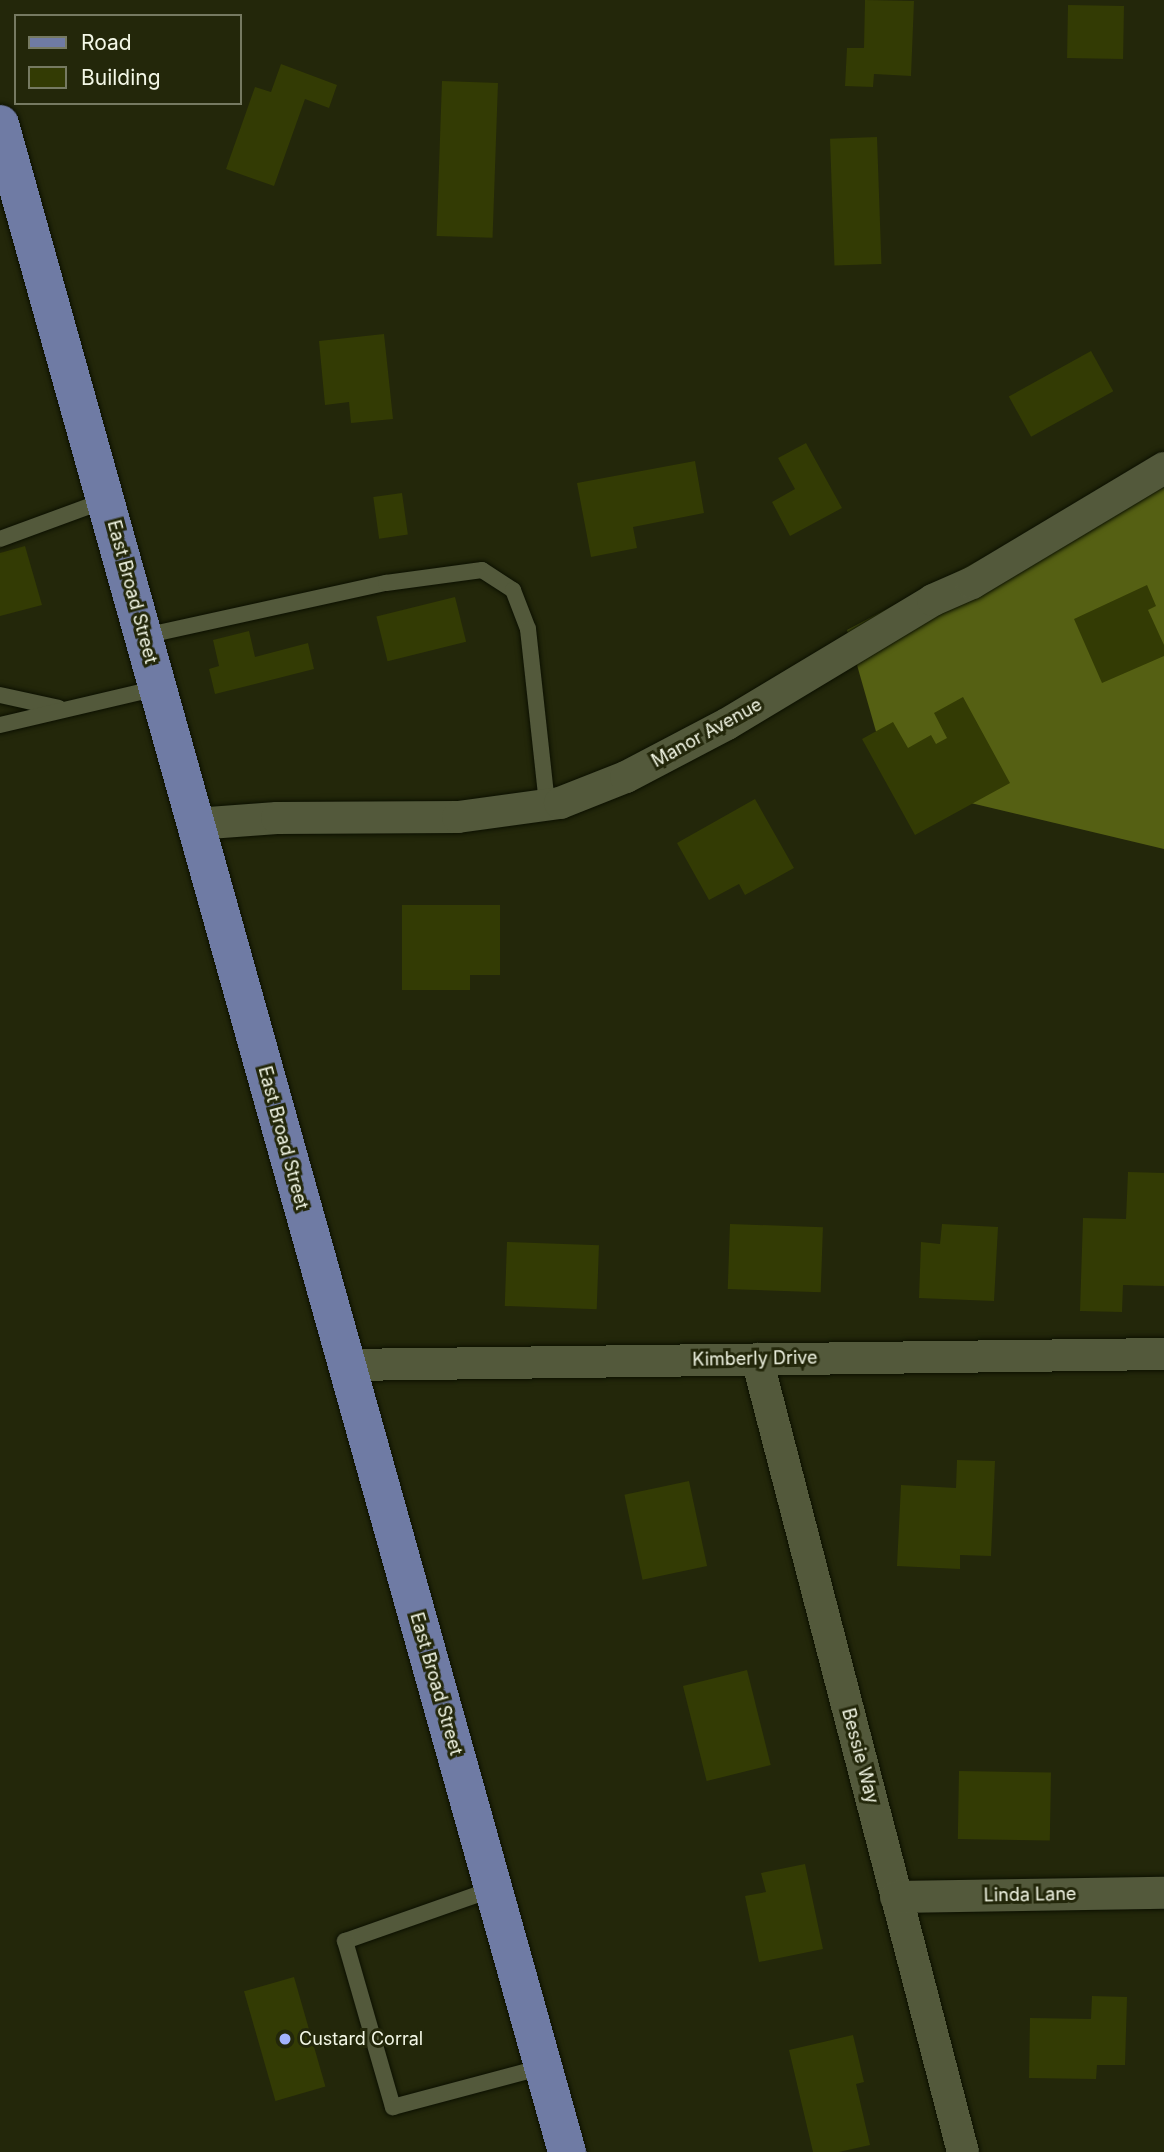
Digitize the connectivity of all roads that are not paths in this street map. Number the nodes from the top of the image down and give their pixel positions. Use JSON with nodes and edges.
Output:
{"nodes":[{"id":1,"x":0,"y":124,"type":"edge"},
{"id":2,"x":1164,"y":468,"type":"edge"},
{"id":3,"x":106,"y":500,"type":"junction"},
{"id":4,"x":0,"y":539,"type":"edge"},
{"id":5,"x":144,"y":636,"type":"junction"},
{"id":6,"x":158,"y":688,"type":"junction"},
{"id":7,"x":0,"y":695,"type":"edge"},
{"id":8,"x":65,"y":709,"type":"junction"},
{"id":9,"x":0,"y":725,"type":"edge"},
{"id":10,"x":547,"y":805,"type":"junction"},
{"id":11,"x":195,"y":824,"type":"junction"},
{"id":12,"x":1164,"y":1354,"type":"edge"},
{"id":13,"x":757,"y":1359,"type":"junction"},
{"id":14,"x":346,"y":1364,"type":"junction"},
{"id":15,"x":493,"y":1889,"type":"junction"},
{"id":16,"x":1164,"y":1893,"type":"edge"},
{"id":17,"x":897,"y":1897,"type":"junction"},
{"id":18,"x":543,"y":2067,"type":"junction"},
{"id":19,"x":567,"y":2152,"type":"edge"},
{"id":20,"x":963,"y":2152,"type":"edge"}],
"edges":[{"from":1,"to":3,"type":"main road","name":"East Broad Street"},
{"from":2,"to":10,"type":"street","name":"Manor Avenue"},
{"from":3,"to":4,"type":"lane"},
{"from":3,"to":5,"type":"main road","name":"East Broad Street"},
{"from":5,"to":6,"type":"main road","name":"East Broad Street"},
{"from":5,"to":10,"type":"lane"},
{"from":6,"to":8,"type":"lane"},
{"from":6,"to":11,"type":"main road","name":"East Broad Street"},
{"from":7,"to":8,"type":"lane"},
{"from":8,"to":9,"type":"lane"},
{"from":10,"to":11,"type":"street","name":"Manor Avenue"},
{"from":11,"to":14,"type":"main road","name":"East Broad Street"},
{"from":12,"to":13,"type":"street","name":"Kimberly Drive"},
{"from":13,"to":14,"type":"street","name":"Kimberly Drive"},
{"from":13,"to":17,"type":"street","name":"Bessie Way"},
{"from":14,"to":15,"type":"main road","name":"East Broad Street"},
{"from":15,"to":18,"type":"main road","name":"East Broad Street"},
{"from":15,"to":18,"type":"lane"},
{"from":16,"to":17,"type":"street","name":"Linda Lane"},
{"from":17,"to":20,"type":"street","name":"Bessie Way"},
{"from":18,"to":19,"type":"main road","name":"East Broad Street"}]}
